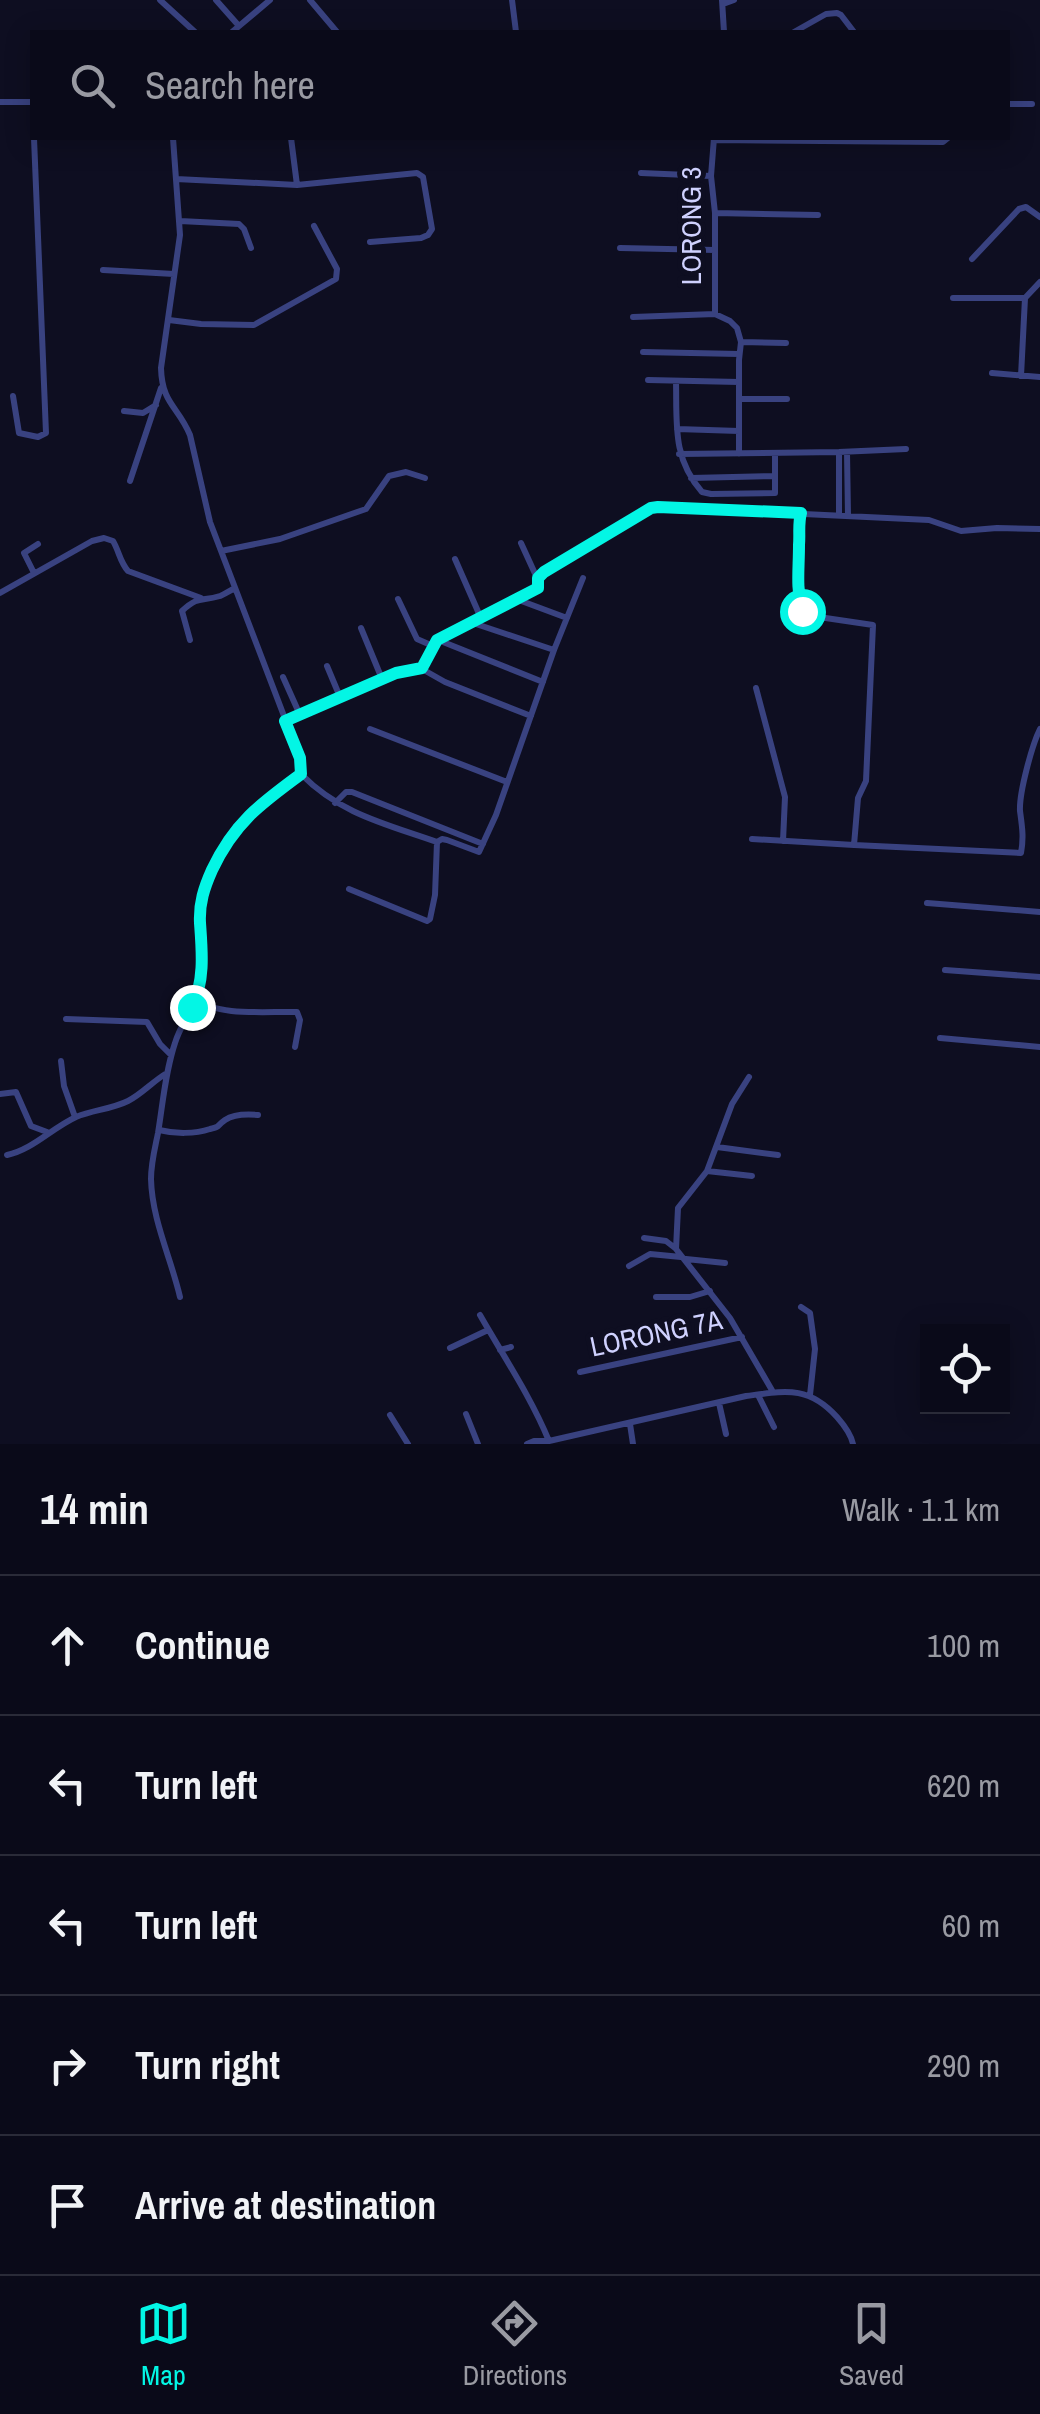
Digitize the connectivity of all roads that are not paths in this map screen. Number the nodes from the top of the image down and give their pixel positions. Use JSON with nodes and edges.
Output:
{"nodes":[{"id":1,"x":160,"y":0,"type":"edge"},
{"id":2,"x":216,"y":0,"type":"edge"},
{"id":3,"x":270,"y":0,"type":"edge"},
{"id":4,"x":310,"y":0,"type":"edge"},
{"id":5,"x":512,"y":0,"type":"edge"},
{"id":6,"x":734,"y":0,"type":"edge"},
{"id":7,"x":723,"y":2,"type":"edge"},
{"id":8,"x":239,"y":26,"type":"junction"},
{"id":9,"x":193,"y":30,"type":"edge"},
{"id":10,"x":234,"y":30,"type":"edge"},
{"id":11,"x":336,"y":30,"type":"edge"},
{"id":12,"x":516,"y":30,"type":"edge"},
{"id":13,"x":724,"y":30,"type":"edge"},
{"id":14,"x":798,"y":30,"type":"edge"},
{"id":15,"x":852,"y":30,"type":"edge"},
{"id":16,"x":0,"y":102,"type":"edge"},
{"id":17,"x":30,"y":104,"type":"edge"},
{"id":18,"x":1010,"y":104,"type":"edge"},
{"id":19,"x":1032,"y":104,"type":"dead end"},
{"id":20,"x":34,"y":140,"type":"edge"},
{"id":21,"x":173,"y":140,"type":"edge"},
{"id":22,"x":291,"y":140,"type":"edge"},
{"id":23,"x":714,"y":140,"type":"edge"},
{"id":24,"x":828,"y":140,"type":"edge"},
{"id":25,"x":946,"y":140,"type":"edge"},
{"id":26,"x":641,"y":173,"type":"dead end"},
{"id":27,"x":711,"y":176,"type":"junction"},
{"id":28,"x":176,"y":179,"type":"junction"},
{"id":29,"x":297,"y":185,"type":"junction"},
{"id":30,"x":715,"y":213,"type":"junction"},
{"id":31,"x":818,"y":215,"type":"dead end"},
{"id":32,"x":1040,"y":217,"type":"edge"},
{"id":33,"x":180,"y":221,"type":"junction"},
{"id":34,"x":314,"y":226,"type":"dead end"},
{"id":35,"x":370,"y":242,"type":"dead end"},
{"id":36,"x":251,"y":248,"type":"dead end"},
{"id":37,"x":620,"y":248,"type":"dead end"},
{"id":38,"x":715,"y":250,"type":"junction"},
{"id":39,"x":972,"y":259,"type":"dead end"},
{"id":40,"x":104,"y":270,"type":"dead end"},
{"id":41,"x":174,"y":274,"type":"junction"},
{"id":42,"x":1040,"y":282,"type":"edge"},
{"id":43,"x":953,"y":298,"type":"dead end"},
{"id":44,"x":1025,"y":298,"type":"junction"},
{"id":45,"x":714,"y":314,"type":"junction"},
{"id":46,"x":633,"y":317,"type":"dead end"},
{"id":47,"x":168,"y":320,"type":"junction"},
{"id":48,"x":741,"y":342,"type":"junction"},
{"id":49,"x":786,"y":343,"type":"dead end"},
{"id":50,"x":643,"y":352,"type":"dead end"},
{"id":51,"x":740,"y":354,"type":"junction"},
{"id":52,"x":992,"y":374,"type":"dead end"},
{"id":53,"x":1021,"y":376,"type":"junction"},
{"id":54,"x":1040,"y":377,"type":"edge"},
{"id":55,"x":648,"y":380,"type":"dead end"},
{"id":56,"x":676,"y":381,"type":"junction"},
{"id":57,"x":739,"y":382,"type":"junction"},
{"id":58,"x":161,"y":387,"type":"junction"},
{"id":59,"x":14,"y":396,"type":"dead end"},
{"id":60,"x":788,"y":399,"type":"dead end"},
{"id":61,"x":739,"y":400,"type":"junction"},
{"id":62,"x":156,"y":404,"type":"junction"},
{"id":63,"x":124,"y":411,"type":"dead end"},
{"id":64,"x":677,"y":429,"type":"junction"},
{"id":65,"x":739,"y":430,"type":"junction"},
{"id":66,"x":906,"y":449,"type":"dead end"},
{"id":67,"x":843,"y":452,"type":"junction"},
{"id":68,"x":680,"y":454,"type":"junction"},
{"id":69,"x":739,"y":454,"type":"junction"},
{"id":70,"x":775,"y":454,"type":"junction"},
{"id":71,"x":776,"y":476,"type":"junction"},
{"id":72,"x":424,"y":478,"type":"dead end"},
{"id":73,"x":691,"y":478,"type":"junction"},
{"id":74,"x":130,"y":481,"type":"dead end"},
{"id":75,"x":801,"y":513,"type":"junction"},
{"id":76,"x":843,"y":514,"type":"junction"},
{"id":77,"x":1040,"y":529,"type":"edge"},
{"id":78,"x":521,"y":542,"type":"dead end"},
{"id":79,"x":38,"y":544,"type":"dead end"},
{"id":80,"x":221,"y":551,"type":"junction"},
{"id":81,"x":455,"y":560,"type":"dead end"},
{"id":82,"x":34,"y":573,"type":"junction"},
{"id":83,"x":538,"y":578,"type":"junction"},
{"id":84,"x":583,"y":578,"type":"dead end"},
{"id":85,"x":235,"y":588,"type":"junction"},
{"id":86,"x":0,"y":593,"type":"edge"},
{"id":87,"x":201,"y":598,"type":"junction"},
{"id":88,"x":398,"y":599,"type":"dead end"},
{"id":89,"x":514,"y":599,"type":"junction"},
{"id":90,"x":480,"y":616,"type":"junction"},
{"id":91,"x":567,"y":618,"type":"junction"},
{"id":92,"x":470,"y":622,"type":"junction"},
{"id":93,"x":361,"y":628,"type":"dead end"},
{"id":94,"x":190,"y":640,"type":"dead end"},
{"id":95,"x":435,"y":643,"type":"junction"},
{"id":96,"x":554,"y":650,"type":"junction"},
{"id":97,"x":326,"y":666,"type":"dead end"},
{"id":98,"x":422,"y":668,"type":"junction"},
{"id":99,"x":283,"y":676,"type":"dead end"},
{"id":100,"x":382,"y":679,"type":"junction"},
{"id":101,"x":543,"y":683,"type":"junction"},
{"id":102,"x":756,"y":688,"type":"dead end"},
{"id":103,"x":340,"y":697,"type":"junction"},
{"id":104,"x":300,"y":715,"type":"junction"},
{"id":105,"x":531,"y":716,"type":"junction"},
{"id":106,"x":285,"y":721,"type":"junction"},
{"id":107,"x":370,"y":729,"type":"dead end"},
{"id":108,"x":1040,"y":729,"type":"edge"},
{"id":109,"x":301,"y":774,"type":"junction"},
{"id":110,"x":507,"y":782,"type":"junction"},
{"id":111,"x":336,"y":804,"type":"junction"},
{"id":112,"x":752,"y":840,"type":"dead end"},
{"id":113,"x":783,"y":841,"type":"junction"},
{"id":114,"x":437,"y":842,"type":"junction"},
{"id":115,"x":483,"y":844,"type":"junction"},
{"id":116,"x":854,"y":845,"type":"junction"},
{"id":117,"x":349,"y":889,"type":"dead end"},
{"id":118,"x":927,"y":903,"type":"dead end"},
{"id":119,"x":1040,"y":912,"type":"edge"},
{"id":120,"x":945,"y":970,"type":"dead end"},
{"id":121,"x":1040,"y":977,"type":"edge"},
{"id":122,"x":196,"y":999,"type":"junction"},
{"id":123,"x":66,"y":1020,"type":"dead end"},
{"id":124,"x":940,"y":1038,"type":"dead end"},
{"id":125,"x":295,"y":1046,"type":"dead end"},
{"id":126,"x":1040,"y":1047,"type":"edge"},
{"id":127,"x":171,"y":1055,"type":"junction"},
{"id":128,"x":62,"y":1060,"type":"dead end"},
{"id":129,"x":166,"y":1073,"type":"junction"},
{"id":130,"x":749,"y":1077,"type":"dead end"},
{"id":131,"x":0,"y":1094,"type":"edge"},
{"id":132,"x":258,"y":1114,"type":"dead end"},
{"id":133,"x":76,"y":1117,"type":"junction"},
{"id":134,"x":158,"y":1130,"type":"junction"},
{"id":135,"x":48,"y":1132,"type":"junction"},
{"id":136,"x":717,"y":1147,"type":"junction"},
{"id":137,"x":7,"y":1155,"type":"dead end"},
{"id":138,"x":778,"y":1155,"type":"dead end"},
{"id":139,"x":707,"y":1171,"type":"junction"},
{"id":140,"x":752,"y":1176,"type":"dead end"},
{"id":141,"x":644,"y":1238,"type":"dead end"},
{"id":142,"x":681,"y":1255,"type":"junction"},
{"id":143,"x":724,"y":1262,"type":"dead end"},
{"id":144,"x":630,"y":1266,"type":"dead end"},
{"id":145,"x":710,"y":1291,"type":"junction"},
{"id":146,"x":180,"y":1297,"type":"dead end"},
{"id":147,"x":656,"y":1297,"type":"dead end"},
{"id":148,"x":800,"y":1307,"type":"dead end"},
{"id":149,"x":480,"y":1315,"type":"dead end"},
{"id":150,"x":488,"y":1330,"type":"junction"},
{"id":151,"x":742,"y":1337,"type":"junction"},
{"id":152,"x":511,"y":1347,"type":"dead end"},
{"id":153,"x":450,"y":1348,"type":"dead end"},
{"id":154,"x":500,"y":1350,"type":"junction"},
{"id":155,"x":580,"y":1372,"type":"dead end"},
{"id":156,"x":774,"y":1392,"type":"junction"},
{"id":157,"x":758,"y":1395,"type":"junction"},
{"id":158,"x":810,"y":1395,"type":"junction"},
{"id":159,"x":718,"y":1403,"type":"junction"},
{"id":160,"x":466,"y":1414,"type":"dead end"},
{"id":161,"x":390,"y":1415,"type":"dead end"},
{"id":162,"x":630,"y":1424,"type":"junction"},
{"id":163,"x":774,"y":1427,"type":"dead end"},
{"id":164,"x":726,"y":1434,"type":"dead end"},
{"id":165,"x":549,"y":1442,"type":"junction"},
{"id":166,"x":408,"y":1444,"type":"edge"},
{"id":167,"x":478,"y":1444,"type":"edge"},
{"id":168,"x":526,"y":1444,"type":"edge"},
{"id":169,"x":633,"y":1444,"type":"edge"},
{"id":170,"x":853,"y":1444,"type":"edge"}],
"edges":[{"from":1,"to":9,"type":"street"},
{"from":2,"to":8,"type":"street"},
{"from":3,"to":8,"type":"street"},
{"from":4,"to":11,"type":"street"},
{"from":5,"to":12,"type":"street"},
{"from":6,"to":7,"type":"street"},
{"from":7,"to":13,"type":"street"},
{"from":8,"to":10,"type":"street"},
{"from":14,"to":15,"type":"street"},
{"from":16,"to":17,"type":"street"},
{"from":18,"to":19,"type":"street"},
{"from":20,"to":59,"type":"street"},
{"from":21,"to":28,"type":"street"},
{"from":22,"to":29,"type":"street"},
{"from":23,"to":27,"type":"street","name":"LORONG 3"},
{"from":24,"to":25,"type":"street"},
{"from":26,"to":27,"type":"street"},
{"from":27,"to":30,"type":"street","name":"LORONG 3"},
{"from":28,"to":29,"type":"street"},
{"from":28,"to":33,"type":"street"},
{"from":29,"to":35,"type":"street"},
{"from":30,"to":31,"type":"street"},
{"from":30,"to":38,"type":"street","name":"LORONG 3"},
{"from":32,"to":39,"type":"street"},
{"from":33,"to":36,"type":"street"},
{"from":33,"to":41,"type":"street"},
{"from":34,"to":47,"type":"street"},
{"from":37,"to":38,"type":"street"},
{"from":38,"to":45,"type":"street","name":"LORONG 3"},
{"from":40,"to":41,"type":"street"},
{"from":41,"to":47,"type":"street"},
{"from":42,"to":44,"type":"street"},
{"from":43,"to":44,"type":"street"},
{"from":44,"to":53,"type":"street"},
{"from":45,"to":46,"type":"street"},
{"from":45,"to":48,"type":"street"},
{"from":47,"to":58,"type":"street"},
{"from":48,"to":49,"type":"street"},
{"from":48,"to":51,"type":"street"},
{"from":50,"to":51,"type":"street"},
{"from":51,"to":57,"type":"street"},
{"from":52,"to":53,"type":"street"},
{"from":53,"to":54,"type":"street"},
{"from":55,"to":56,"type":"street"},
{"from":56,"to":57,"type":"street"},
{"from":56,"to":64,"type":"street"},
{"from":57,"to":61,"type":"street"},
{"from":58,"to":62,"type":"street"},
{"from":58,"to":80,"type":"street"},
{"from":60,"to":61,"type":"street"},
{"from":61,"to":65,"type":"street"},
{"from":62,"to":63,"type":"street"},
{"from":62,"to":74,"type":"street"},
{"from":64,"to":65,"type":"street"},
{"from":64,"to":68,"type":"street"},
{"from":65,"to":69,"type":"street"},
{"from":66,"to":67,"type":"street"},
{"from":67,"to":70,"type":"street"},
{"from":67,"to":76,"type":"street"},
{"from":68,"to":69,"type":"street"},
{"from":68,"to":73,"type":"street"},
{"from":69,"to":70,"type":"street"},
{"from":70,"to":71,"type":"street"},
{"from":71,"to":73,"type":"street"},
{"from":71,"to":73,"type":"street"},
{"from":72,"to":80,"type":"street"},
{"from":75,"to":76,"type":"street"},
{"from":75,"to":83,"type":"street"},
{"from":75,"to":116,"type":"street"},
{"from":76,"to":77,"type":"street"},
{"from":78,"to":83,"type":"street"},
{"from":79,"to":82,"type":"street"},
{"from":80,"to":85,"type":"street"},
{"from":81,"to":90,"type":"street"},
{"from":82,"to":86,"type":"street"},
{"from":82,"to":87,"type":"street"},
{"from":83,"to":89,"type":"street"},
{"from":84,"to":91,"type":"street"},
{"from":85,"to":87,"type":"street"},
{"from":85,"to":106,"type":"street"},
{"from":87,"to":94,"type":"street"},
{"from":88,"to":95,"type":"street"},
{"from":89,"to":90,"type":"street"},
{"from":89,"to":91,"type":"street"},
{"from":90,"to":92,"type":"street"},
{"from":91,"to":96,"type":"street"},
{"from":92,"to":95,"type":"street"},
{"from":92,"to":96,"type":"street"},
{"from":93,"to":100,"type":"street"},
{"from":95,"to":98,"type":"street"},
{"from":95,"to":101,"type":"street"},
{"from":96,"to":101,"type":"street"},
{"from":97,"to":103,"type":"street"},
{"from":98,"to":100,"type":"street"},
{"from":98,"to":105,"type":"street"},
{"from":99,"to":104,"type":"street"},
{"from":100,"to":103,"type":"street"},
{"from":101,"to":105,"type":"street"},
{"from":102,"to":113,"type":"street"},
{"from":103,"to":104,"type":"street"},
{"from":104,"to":106,"type":"street"},
{"from":105,"to":110,"type":"street"},
{"from":106,"to":109,"type":"street"},
{"from":107,"to":110,"type":"street"},
{"from":108,"to":116,"type":"street"},
{"from":109,"to":111,"type":"street"},
{"from":109,"to":122,"type":"street"},
{"from":110,"to":115,"type":"street"},
{"from":111,"to":114,"type":"street"},
{"from":111,"to":115,"type":"street"},
{"from":112,"to":113,"type":"street"},
{"from":113,"to":116,"type":"street"},
{"from":114,"to":115,"type":"street"},
{"from":114,"to":117,"type":"street"},
{"from":118,"to":119,"type":"street"},
{"from":120,"to":121,"type":"street"},
{"from":122,"to":125,"type":"street"},
{"from":122,"to":127,"type":"street"},
{"from":123,"to":127,"type":"street"},
{"from":124,"to":126,"type":"street"},
{"from":127,"to":129,"type":"street"},
{"from":128,"to":133,"type":"street"},
{"from":129,"to":133,"type":"street"},
{"from":129,"to":134,"type":"street"},
{"from":130,"to":136,"type":"street"},
{"from":131,"to":135,"type":"street"},
{"from":132,"to":134,"type":"street"},
{"from":133,"to":135,"type":"street"},
{"from":134,"to":146,"type":"street"},
{"from":135,"to":137,"type":"street"},
{"from":136,"to":138,"type":"street"},
{"from":136,"to":139,"type":"street"},
{"from":139,"to":140,"type":"street"},
{"from":139,"to":142,"type":"street"},
{"from":141,"to":142,"type":"street"},
{"from":142,"to":143,"type":"street"},
{"from":142,"to":144,"type":"street"},
{"from":142,"to":145,"type":"street"},
{"from":145,"to":147,"type":"street"},
{"from":145,"to":151,"type":"street"},
{"from":148,"to":158,"type":"street"},
{"from":149,"to":150,"type":"street"},
{"from":150,"to":153,"type":"street"},
{"from":150,"to":154,"type":"street"},
{"from":151,"to":155,"type":"street","name":"LORONG 7A"},
{"from":151,"to":156,"type":"street"},
{"from":152,"to":154,"type":"street"},
{"from":154,"to":165,"type":"street"},
{"from":156,"to":157,"type":"street"},
{"from":156,"to":158,"type":"street"},
{"from":157,"to":159,"type":"street"},
{"from":157,"to":163,"type":"street"},
{"from":158,"to":170,"type":"street"},
{"from":159,"to":162,"type":"street"},
{"from":159,"to":164,"type":"street"},
{"from":160,"to":167,"type":"street"},
{"from":161,"to":166,"type":"street"},
{"from":162,"to":165,"type":"street"},
{"from":162,"to":169,"type":"street"},
{"from":165,"to":168,"type":"street"}]}
